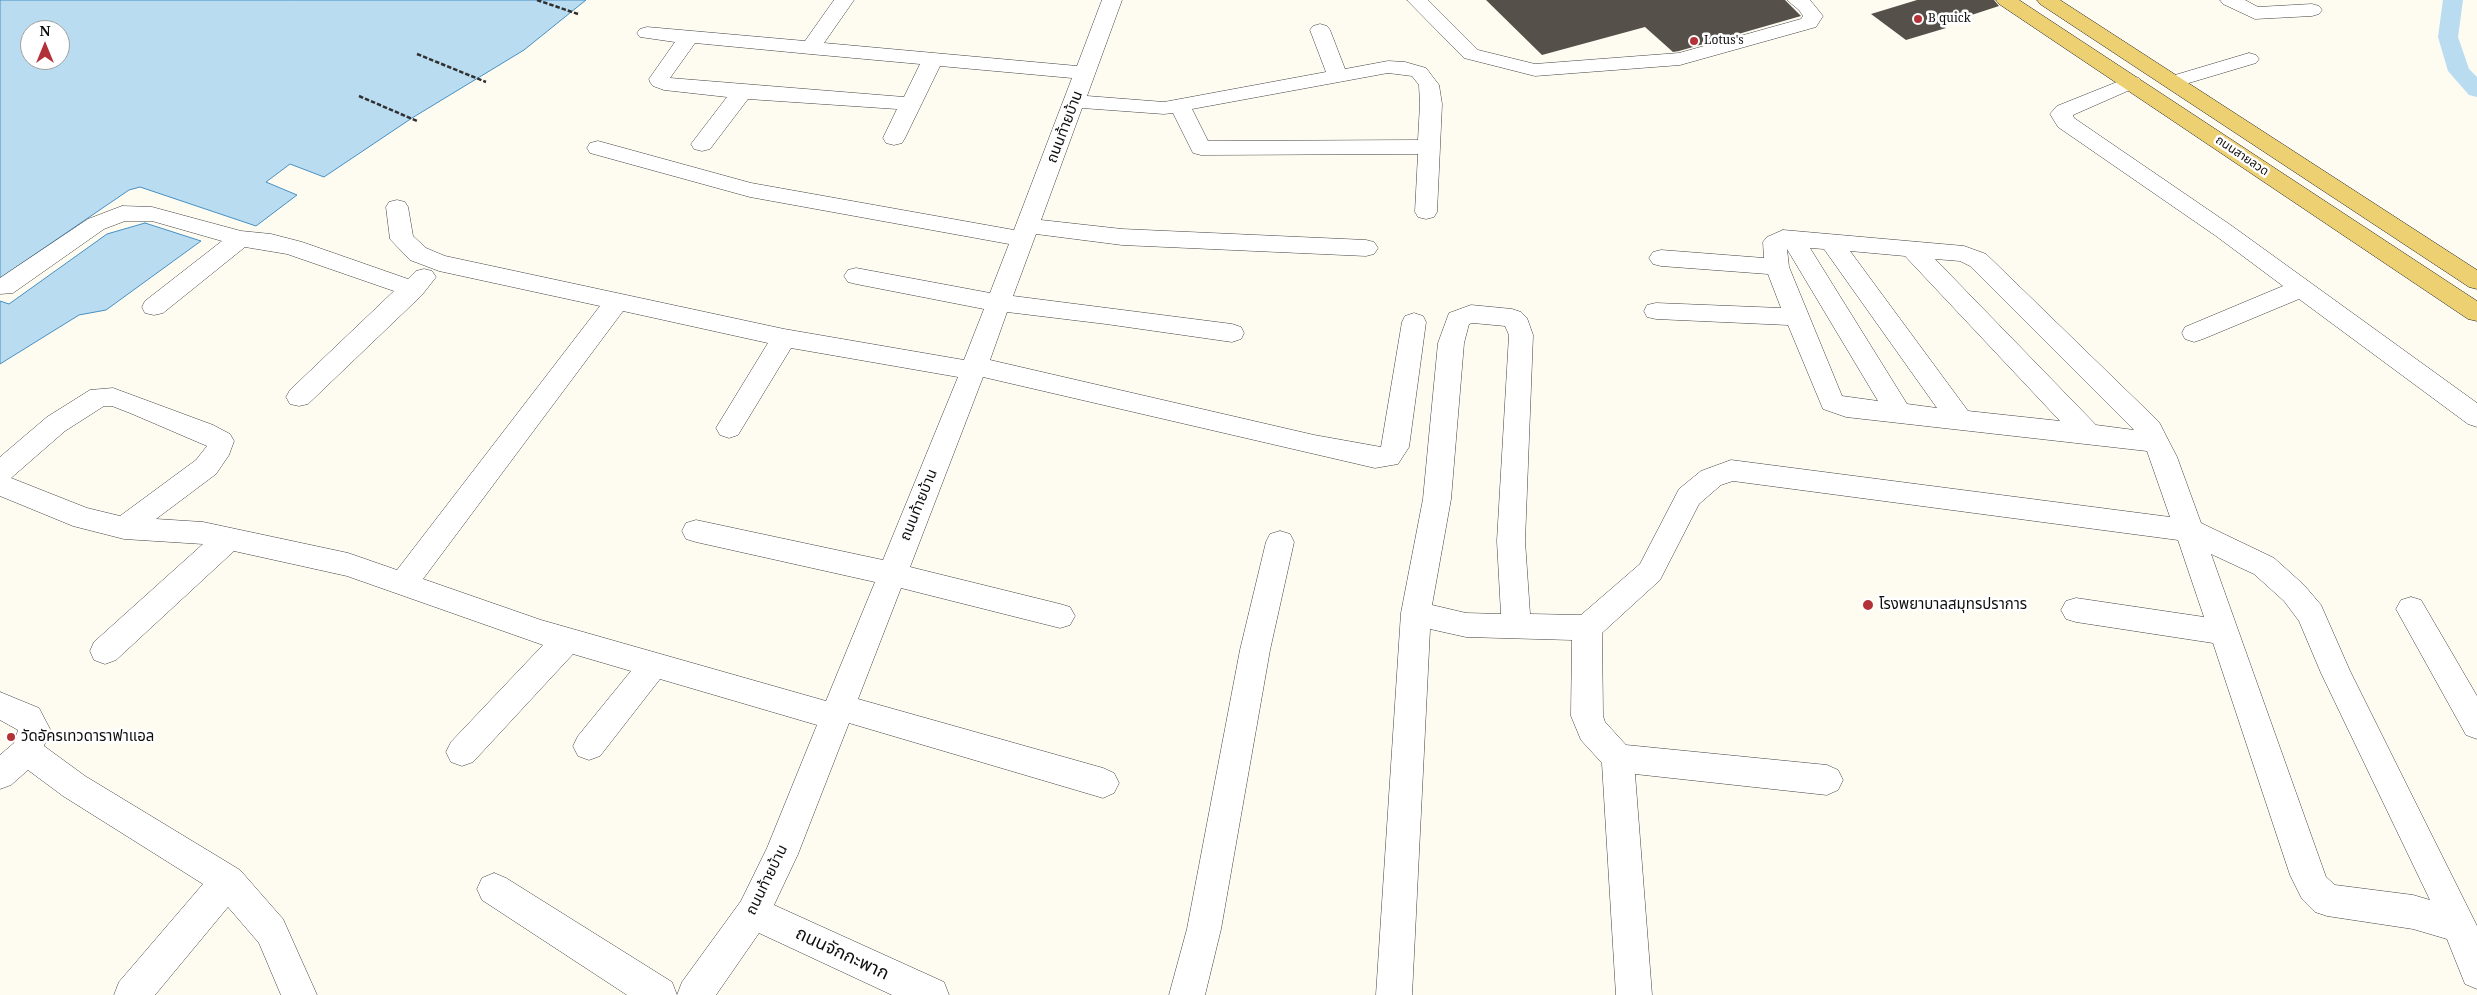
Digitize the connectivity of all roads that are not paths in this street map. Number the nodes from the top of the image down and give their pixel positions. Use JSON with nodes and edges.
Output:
{"nodes":[{"id":1,"x":844,"y":0,"type":"edge"},
{"id":2,"x":1112,"y":0,"type":"edge"},
{"id":3,"x":1417,"y":0,"type":"edge"},
{"id":4,"x":1797,"y":0,"type":"edge"},
{"id":5,"x":2006,"y":0,"type":"edge"},
{"id":6,"x":2047,"y":0,"type":"edge"},
{"id":7,"x":2230,"y":0,"type":"edge"},
{"id":8,"x":2312,"y":10,"type":"dead end"},
{"id":9,"x":1320,"y":30,"type":"dead end"},
{"id":10,"x":647,"y":33,"type":"dead end"},
{"id":11,"x":689,"y":37,"type":"junction"},
{"id":12,"x":810,"y":48,"type":"junction"},
{"id":13,"x":933,"y":59,"type":"junction"},
{"id":14,"x":2249,"y":59,"type":"dead end"},
{"id":15,"x":1086,"y":73,"type":"junction"},
{"id":16,"x":1338,"y":77,"type":"junction"},
{"id":17,"x":2165,"y":78,"type":"junction"},
{"id":18,"x":2132,"y":82,"type":"junction"},
{"id":19,"x":742,"y":92,"type":"junction"},
{"id":20,"x":1075,"y":101,"type":"junction"},
{"id":21,"x":910,"y":104,"type":"junction"},
{"id":22,"x":1180,"y":106,"type":"junction"},
{"id":23,"x":894,"y":138,"type":"dead end"},
{"id":24,"x":702,"y":144,"type":"dead end"},
{"id":25,"x":1429,"y":147,"type":"junction"},
{"id":26,"x":598,"y":148,"type":"dead end"},
{"id":27,"x":396,"y":207,"type":"dead end"},
{"id":28,"x":1426,"y":212,"type":"dead end"},
{"id":29,"x":1025,"y":233,"type":"junction"},
{"id":30,"x":241,"y":239,"type":"junction"},
{"id":31,"x":1793,"y":239,"type":"junction"},
{"id":32,"x":1831,"y":242,"type":"junction"},
{"id":33,"x":1366,"y":248,"type":"dead end"},
{"id":34,"x":1912,"y":249,"type":"junction"},
{"id":35,"x":1661,"y":258,"type":"dead end"},
{"id":36,"x":439,"y":264,"type":"junction"},
{"id":37,"x":1777,"y":268,"type":"junction"},
{"id":38,"x":856,"y":276,"type":"dead end"},
{"id":39,"x":2477,"y":281,"type":"edge"},
{"id":40,"x":4,"y":287,"type":"dead end"},
{"id":41,"x":2302,"y":288,"type":"junction"},
{"id":42,"x":412,"y":289,"type":"junction"},
{"id":43,"x":617,"y":302,"type":"junction"},
{"id":44,"x":998,"y":303,"type":"junction"},
{"id":45,"x":154,"y":307,"type":"dead end"},
{"id":46,"x":1656,"y":311,"type":"dead end"},
{"id":47,"x":2477,"y":313,"type":"edge"},
{"id":48,"x":1798,"y":317,"type":"junction"},
{"id":49,"x":1414,"y":322,"type":"dead end"},
{"id":50,"x":1232,"y":333,"type":"dead end"},
{"id":51,"x":2194,"y":333,"type":"dead end"},
{"id":52,"x":784,"y":338,"type":"junction"},
{"id":53,"x":974,"y":368,"type":"junction"},
{"id":54,"x":298,"y":397,"type":"dead end"},
{"id":55,"x":1899,"y":413,"type":"junction"},
{"id":56,"x":2477,"y":417,"type":"edge"},
{"id":57,"x":1960,"y":420,"type":"junction"},
{"id":58,"x":729,"y":428,"type":"dead end"},
{"id":59,"x":2088,"y":434,"type":"junction"},
{"id":60,"x":2156,"y":442,"type":"junction"},
{"id":61,"x":0,"y":472,"type":"edge"},
{"id":62,"x":0,"y":485,"type":"edge"},
{"id":63,"x":124,"y":528,"type":"junction"},
{"id":64,"x":2188,"y":530,"type":"junction"},
{"id":65,"x":696,"y":531,"type":"dead end"},
{"id":66,"x":228,"y":539,"type":"junction"},
{"id":67,"x":1280,"y":542,"type":"dead end"},
{"id":68,"x":892,"y":574,"type":"junction"},
{"id":69,"x":403,"y":584,"type":"junction"},
{"id":70,"x":2411,"y":609,"type":"dead end"},
{"id":71,"x":2076,"y":610,"type":"dead end"},
{"id":72,"x":1416,"y":613,"type":"junction"},
{"id":73,"x":1060,"y":616,"type":"dead end"},
{"id":74,"x":1516,"y":627,"type":"junction"},
{"id":75,"x":1587,"y":628,"type":"junction"},
{"id":76,"x":2224,"y":632,"type":"junction"},
{"id":77,"x":567,"y":640,"type":"junction"},
{"id":78,"x":105,"y":651,"type":"dead end"},
{"id":79,"x":654,"y":665,"type":"junction"},
{"id":80,"x":0,"y":705,"type":"edge"},
{"id":81,"x":837,"y":712,"type":"junction"},
{"id":82,"x":2477,"y":725,"type":"edge"},
{"id":83,"x":589,"y":746,"type":"dead end"},
{"id":84,"x":27,"y":751,"type":"junction"},
{"id":85,"x":462,"y":752,"type":"dead end"},
{"id":86,"x":1618,"y":758,"type":"junction"},
{"id":87,"x":0,"y":775,"type":"edge"},
{"id":88,"x":1827,"y":780,"type":"dead end"},
{"id":89,"x":1102,"y":783,"type":"dead end"},
{"id":90,"x":228,"y":881,"type":"junction"},
{"id":91,"x":494,"y":889,"type":"dead end"},
{"id":92,"x":753,"y":913,"type":"junction"},
{"id":93,"x":2460,"y":926,"type":"junction"},
{"id":94,"x":2477,"y":972,"type":"edge"},
{"id":95,"x":132,"y":995,"type":"edge"},
{"id":96,"x":299,"y":995,"type":"edge"},
{"id":97,"x":659,"y":995,"type":"edge"},
{"id":98,"x":696,"y":995,"type":"edge"},
{"id":99,"x":931,"y":995,"type":"edge"},
{"id":100,"x":1187,"y":995,"type":"edge"},
{"id":101,"x":1394,"y":995,"type":"edge"},
{"id":102,"x":1634,"y":995,"type":"edge"}],
"edges":[{"from":1,"to":12,"type":"street"},
{"from":2,"to":15,"type":"street","name":"ถนนท้ายบ้าน"},
{"from":3,"to":4,"type":"street"},
{"from":5,"to":18,"type":"main road","name":"ถนนสายลวด"},
{"from":6,"to":17,"type":"main road","name":"ถนนสายลวด"},
{"from":7,"to":8,"type":"street"},
{"from":9,"to":16,"type":"street"},
{"from":10,"to":11,"type":"street"},
{"from":11,"to":12,"type":"street"},
{"from":11,"to":19,"type":"street"},
{"from":12,"to":13,"type":"street"},
{"from":13,"to":15,"type":"street"},
{"from":13,"to":21,"type":"street"},
{"from":14,"to":17,"type":"street"},
{"from":15,"to":20,"type":"street","name":"ถนนท้ายบ้าน"},
{"from":16,"to":22,"type":"street"},
{"from":16,"to":25,"type":"street"},
{"from":17,"to":18,"type":"main road"},
{"from":17,"to":39,"type":"main road","name":"ถนนสายลวด"},
{"from":18,"to":41,"type":"street"},
{"from":18,"to":47,"type":"main road","name":"ถนนสายลวด"},
{"from":19,"to":21,"type":"street"},
{"from":19,"to":24,"type":"street"},
{"from":20,"to":22,"type":"street"},
{"from":20,"to":29,"type":"street","name":"ถนนท้ายบ้าน"},
{"from":21,"to":23,"type":"street"},
{"from":22,"to":25,"type":"street"},
{"from":25,"to":28,"type":"street"},
{"from":26,"to":29,"type":"street"},
{"from":27,"to":36,"type":"street"},
{"from":29,"to":33,"type":"street"},
{"from":29,"to":44,"type":"street","name":"ถนนท้ายบ้าน"},
{"from":30,"to":40,"type":"street"},
{"from":30,"to":42,"type":"street"},
{"from":30,"to":45,"type":"street"},
{"from":31,"to":32,"type":"street"},
{"from":31,"to":37,"type":"street"},
{"from":31,"to":55,"type":"street"},
{"from":32,"to":34,"type":"street"},
{"from":32,"to":57,"type":"street"},
{"from":34,"to":59,"type":"street"},
{"from":34,"to":60,"type":"street"},
{"from":35,"to":37,"type":"street"},
{"from":36,"to":42,"type":"street"},
{"from":36,"to":43,"type":"street"},
{"from":37,"to":48,"type":"street"},
{"from":38,"to":44,"type":"street"},
{"from":41,"to":51,"type":"street"},
{"from":41,"to":56,"type":"street"},
{"from":42,"to":54,"type":"street"},
{"from":43,"to":52,"type":"street"},
{"from":43,"to":69,"type":"street"},
{"from":44,"to":50,"type":"street"},
{"from":44,"to":53,"type":"street","name":"ถนนท้ายบ้าน"},
{"from":46,"to":48,"type":"street"},
{"from":48,"to":55,"type":"street"},
{"from":49,"to":53,"type":"street"},
{"from":52,"to":53,"type":"street"},
{"from":52,"to":58,"type":"street"},
{"from":53,"to":68,"type":"street","name":"ถนนท้ายบ้าน"},
{"from":55,"to":57,"type":"street"},
{"from":57,"to":59,"type":"street"},
{"from":59,"to":60,"type":"street"},
{"from":60,"to":64,"type":"street"},
{"from":61,"to":63,"type":"street"},
{"from":62,"to":63,"type":"street"},
{"from":63,"to":66,"type":"street"},
{"from":64,"to":75,"type":"street"},
{"from":64,"to":76,"type":"street"},
{"from":64,"to":93,"type":"street"},
{"from":65,"to":68,"type":"street"},
{"from":66,"to":69,"type":"street"},
{"from":66,"to":78,"type":"street"},
{"from":67,"to":100,"type":"street"},
{"from":68,"to":73,"type":"street"},
{"from":68,"to":81,"type":"street","name":"ถนนท้ายบ้าน"},
{"from":69,"to":77,"type":"street"},
{"from":70,"to":82,"type":"street"},
{"from":71,"to":76,"type":"street"},
{"from":72,"to":74,"type":"street"},
{"from":72,"to":74,"type":"street"},
{"from":72,"to":101,"type":"street"},
{"from":74,"to":75,"type":"street"},
{"from":75,"to":86,"type":"street"},
{"from":76,"to":93,"type":"street"},
{"from":77,"to":79,"type":"street"},
{"from":77,"to":85,"type":"street"},
{"from":79,"to":81,"type":"street"},
{"from":79,"to":83,"type":"street"},
{"from":80,"to":84,"type":"street"},
{"from":81,"to":89,"type":"street"},
{"from":81,"to":92,"type":"street","name":"ถนนท้ายบ้าน"},
{"from":84,"to":87,"type":"street"},
{"from":84,"to":90,"type":"street"},
{"from":86,"to":88,"type":"street"},
{"from":86,"to":102,"type":"street"},
{"from":90,"to":95,"type":"street"},
{"from":90,"to":96,"type":"street"},
{"from":91,"to":97,"type":"street"},
{"from":92,"to":98,"type":"street","name":"ถนนท้ายบ้าน"},
{"from":92,"to":99,"type":"street","name":"ถนนจักกะพาก"},
{"from":93,"to":94,"type":"street"}]}
